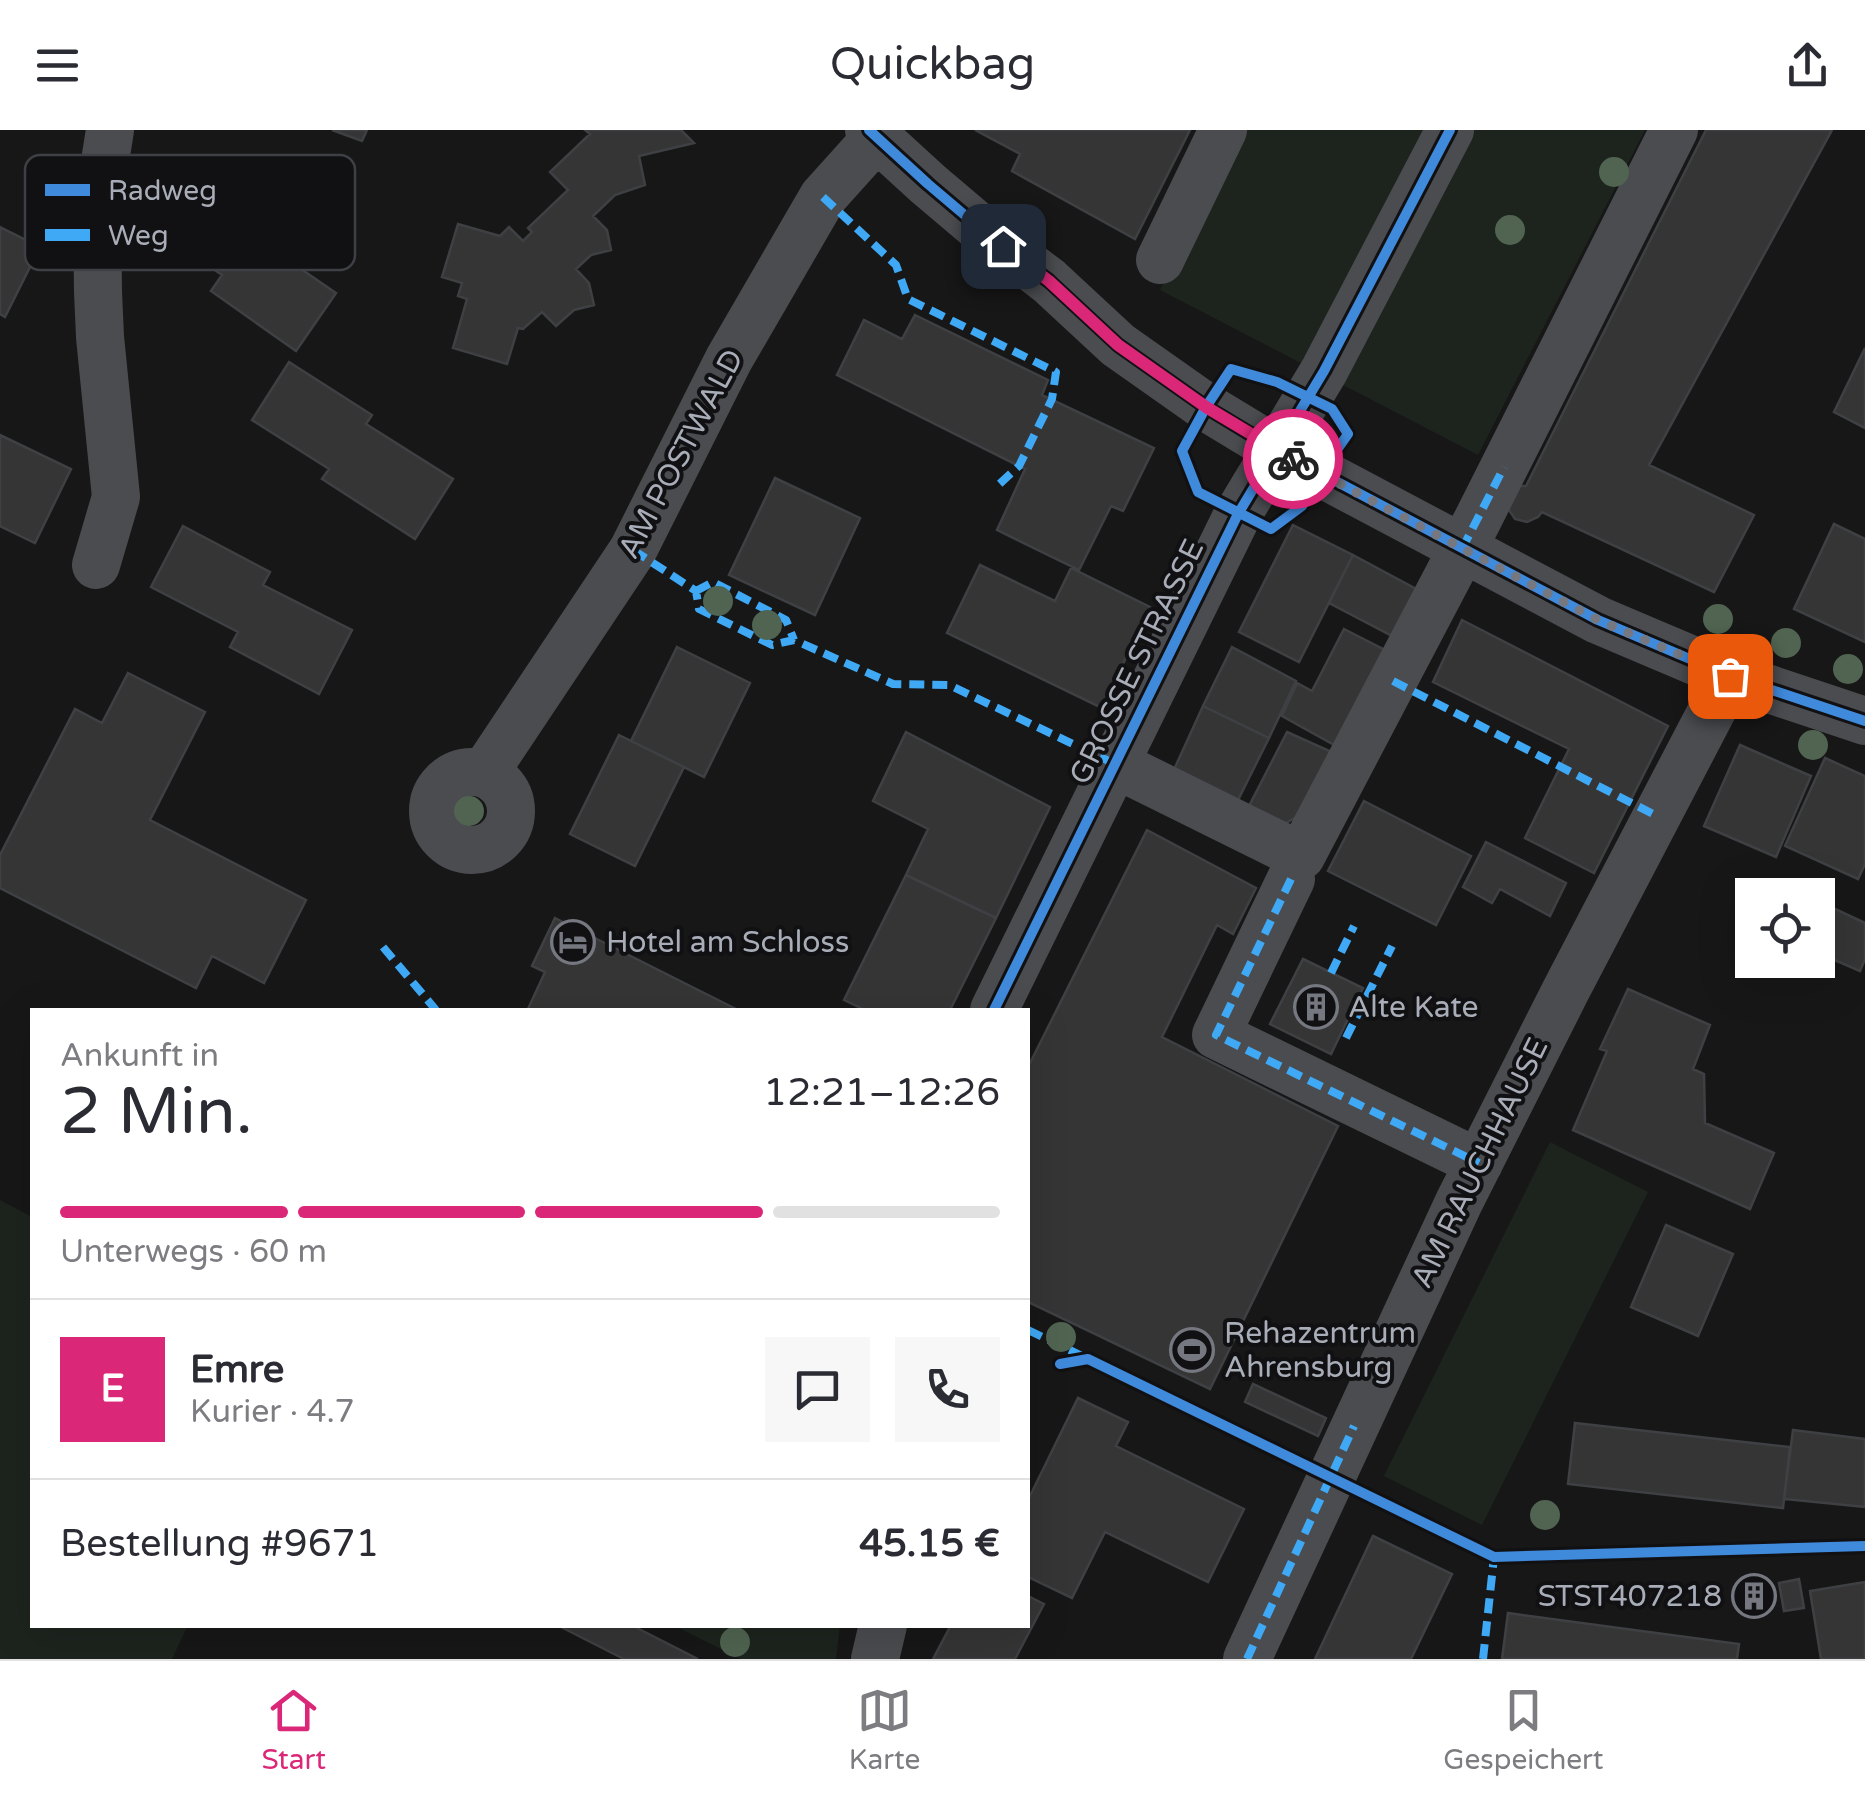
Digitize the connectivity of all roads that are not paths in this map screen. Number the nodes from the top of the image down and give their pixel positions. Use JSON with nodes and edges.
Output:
{"nodes":[{"id":1,"x":110,"y":130,"type":"edge"},
{"id":2,"x":1223,"y":130,"type":"edge"},
{"id":3,"x":1450,"y":130,"type":"edge"},
{"id":4,"x":1674,"y":130,"type":"edge"},
{"id":5,"x":873,"y":134,"type":"edge"},
{"id":6,"x":106,"y":155,"type":"edge"},
{"id":7,"x":1160,"y":260,"type":"dead end"},
{"id":8,"x":98,"y":270,"type":"edge"},
{"id":9,"x":1276,"y":450,"type":"junction"},
{"id":10,"x":1462,"y":549,"type":"junction"},
{"id":11,"x":96,"y":565,"type":"dead end"},
{"id":12,"x":1730,"y":676,"type":"junction"},
{"id":13,"x":1865,"y":721,"type":"edge"},
{"id":14,"x":1114,"y":764,"type":"junction"},
{"id":15,"x":484,"y":772,"type":"dead end"},
{"id":16,"x":1291,"y":880,"type":"dead end"},
{"id":17,"x":995,"y":1008,"type":"edge"},
{"id":18,"x":1479,"y":1162,"type":"junction"},
{"id":19,"x":882,"y":1628,"type":"edge"},
{"id":20,"x":875,"y":1659,"type":"edge"},
{"id":21,"x":1247,"y":1659,"type":"edge"}],
"edges":[{"from":1,"to":6,"type":"street"},
{"from":2,"to":7,"type":"street"},
{"from":3,"to":9,"type":"street","name":"GROSSE STRASSE"},
{"from":4,"to":10,"type":"street"},
{"from":5,"to":9,"type":"street"},
{"from":5,"to":15,"type":"street","name":"AM POSTWALD"},
{"from":8,"to":11,"type":"street"},
{"from":9,"to":10,"type":"street"},
{"from":9,"to":14,"type":"street","name":"GROSSE STRASSE"},
{"from":10,"to":12,"type":"street"},
{"from":10,"to":14,"type":"street"},
{"from":12,"to":13,"type":"street"},
{"from":12,"to":18,"type":"street","name":"AM RAUCHHAUSE"},
{"from":14,"to":17,"type":"street","name":"GROSSE STRASSE"},
{"from":16,"to":18,"type":"street"},
{"from":18,"to":21,"type":"street","name":"AM RAUCHHAUSE"},
{"from":19,"to":20,"type":"street"}]}
